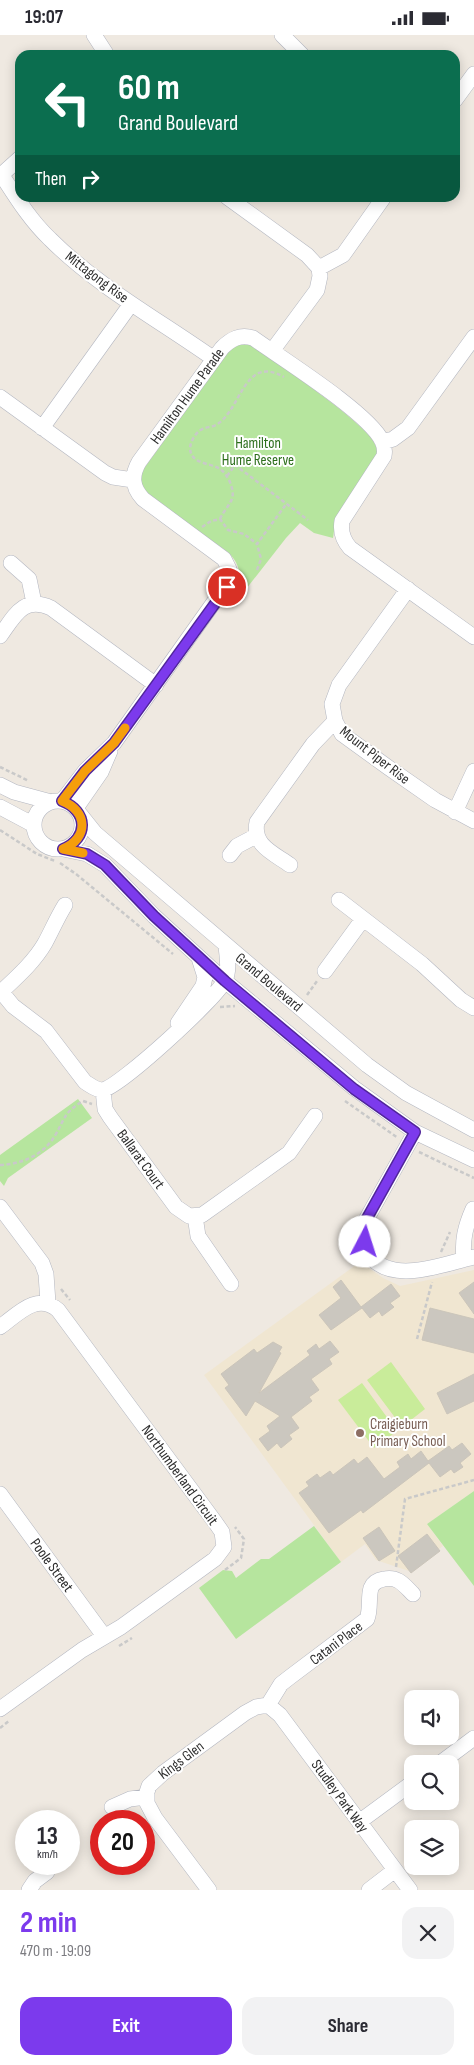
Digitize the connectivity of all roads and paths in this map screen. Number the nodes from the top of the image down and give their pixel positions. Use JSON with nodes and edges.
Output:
{"nodes":[{"id":1,"x":94,"y":35,"type":"edge"},
{"id":2,"x":282,"y":35,"type":"edge"},
{"id":3,"x":104,"y":50,"type":"edge"},
{"id":4,"x":297,"y":50,"type":"edge"},
{"id":5,"x":474,"y":74,"type":"edge"},
{"id":6,"x":460,"y":93,"type":"edge"},
{"id":7,"x":15,"y":162,"type":"edge"},
{"id":8,"x":1,"y":175,"type":"edge"},
{"id":9,"x":15,"y":195,"type":"edge"},
{"id":10,"x":20,"y":202,"type":"edge"},
{"id":11,"x":234,"y":202,"type":"edge"},
{"id":12,"x":380,"y":202,"type":"edge"},
{"id":13,"x":319,"y":268,"type":"junction"},
{"id":14,"x":132,"y":304,"type":"junction"},
{"id":15,"x":474,"y":337,"type":"edge"},
{"id":16,"x":272,"y":351,"type":"junction"},
{"id":17,"x":214,"y":359,"type":"junction"},
{"id":18,"x":297,"y":369,"type":"junction"},
{"id":19,"x":0,"y":397,"type":"edge"},
{"id":20,"x":42,"y":427,"type":"junction"},
{"id":21,"x":383,"y":441,"type":"junction"},
{"id":22,"x":227,"y":476,"type":"junction"},
{"id":23,"x":133,"y":480,"type":"junction"},
{"id":24,"x":287,"y":503,"type":"junction"},
{"id":25,"x":220,"y":519,"type":"junction"},
{"id":26,"x":308,"y":521,"type":"dead end"},
{"id":27,"x":195,"y":537,"type":"junction"},
{"id":28,"x":258,"y":544,"type":"junction"},
{"id":29,"x":11,"y":563,"type":"dead end"},
{"id":30,"x":257,"y":570,"type":"dead end"},
{"id":31,"x":408,"y":589,"type":"junction"},
{"id":32,"x":34,"y":603,"type":"junction"},
{"id":33,"x":0,"y":637,"type":"edge"},
{"id":34,"x":474,"y":637,"type":"edge"},
{"id":35,"x":156,"y":685,"type":"junction"},
{"id":36,"x":335,"y":721,"type":"junction"},
{"id":37,"x":114,"y":743,"type":"junction"},
{"id":38,"x":474,"y":771,"type":"edge"},
{"id":39,"x":0,"y":785,"type":"edge"},
{"id":40,"x":57,"y":801,"type":"junction"},
{"id":41,"x":0,"y":807,"type":"edge"},
{"id":42,"x":78,"y":811,"type":"junction"},
{"id":43,"x":455,"y":813,"type":"junction"},
{"id":44,"x":474,"y":821,"type":"edge"},
{"id":45,"x":34,"y":825,"type":"junction"},
{"id":46,"x":0,"y":830,"type":"edge"},
{"id":47,"x":256,"y":837,"type":"junction"},
{"id":48,"x":63,"y":849,"type":"junction"},
{"id":49,"x":230,"y":855,"type":"dead end"},
{"id":50,"x":290,"y":865,"type":"dead end"},
{"id":51,"x":338,"y":900,"type":"dead end"},
{"id":52,"x":65,"y":905,"type":"dead end"},
{"id":53,"x":363,"y":919,"type":"junction"},
{"id":54,"x":226,"y":946,"type":"junction"},
{"id":55,"x":174,"y":955,"type":"dead end"},
{"id":56,"x":198,"y":956,"type":"junction"},
{"id":57,"x":325,"y":971,"type":"joint"},
{"id":58,"x":225,"y":981,"type":"junction"},
{"id":59,"x":1,"y":991,"type":"edge"},
{"id":60,"x":298,"y":1006,"type":"junction"},
{"id":61,"x":474,"y":1008,"type":"edge"},
{"id":62,"x":170,"y":1037,"type":"junction"},
{"id":63,"x":103,"y":1095,"type":"junction"},
{"id":64,"x":315,"y":1116,"type":"dead end"},
{"id":65,"x":474,"y":1130,"type":"edge"},
{"id":66,"x":415,"y":1132,"type":"junction"},
{"id":67,"x":474,"y":1160,"type":"edge"},
{"id":68,"x":0,"y":1165,"type":"edge"},
{"id":69,"x":0,"y":1207,"type":"edge"},
{"id":70,"x":472,"y":1209,"type":"dead end"},
{"id":71,"x":195,"y":1216,"type":"junction"},
{"id":72,"x":469,"y":1258,"type":"edge"},
{"id":73,"x":47,"y":1283,"type":"junction"},
{"id":74,"x":232,"y":1284,"type":"dead end"},
{"id":75,"x":48,"y":1303,"type":"junction"},
{"id":76,"x":73,"y":1305,"type":"dead end"},
{"id":77,"x":0,"y":1327,"type":"edge"},
{"id":78,"x":474,"y":1480,"type":"edge"},
{"id":79,"x":0,"y":1494,"type":"edge"},
{"id":80,"x":233,"y":1523,"type":"dead end"},
{"id":81,"x":225,"y":1570,"type":"dead end"},
{"id":82,"x":394,"y":1578,"type":"junction"},
{"id":83,"x":413,"y":1595,"type":"dead end"},
{"id":84,"x":136,"y":1635,"type":"dead end"},
{"id":85,"x":109,"y":1642,"type":"junction"},
{"id":86,"x":268,"y":1705,"type":"junction"},
{"id":87,"x":0,"y":1709,"type":"edge"},
{"id":88,"x":15,"y":1717,"type":"dead end"},
{"id":89,"x":0,"y":1728,"type":"edge"},
{"id":90,"x":474,"y":1738,"type":"edge"},
{"id":91,"x":451,"y":1755,"type":"edge"},
{"id":92,"x":404,"y":1789,"type":"edge"},
{"id":93,"x":146,"y":1797,"type":"junction"},
{"id":94,"x":112,"y":1807,"type":"dead end"},
{"id":95,"x":359,"y":1822,"type":"junction"},
{"id":96,"x":396,"y":1870,"type":"junction"},
{"id":97,"x":44,"y":1875,"type":"edge"},
{"id":98,"x":29,"y":1890,"type":"edge"},
{"id":99,"x":209,"y":1890,"type":"edge"},
{"id":100,"x":369,"y":1890,"type":"edge"},
{"id":101,"x":410,"y":1890,"type":"edge"}],
"edges":[{"from":1,"to":3,"type":"street"},
{"from":2,"to":4,"type":"street"},
{"from":5,"to":6,"type":"street"},
{"from":7,"to":8,"type":"street"},
{"from":8,"to":9,"type":"street","name":"Mittagong Rise"},
{"from":10,"to":14,"type":"street","name":"Mittagong Rise"},
{"from":11,"to":13,"type":"street"},
{"from":12,"to":13,"type":"street"},
{"from":13,"to":16,"type":"street"},
{"from":14,"to":17,"type":"street","name":"Mittagong Rise"},
{"from":14,"to":20,"type":"street"},
{"from":15,"to":21,"type":"street"},
{"from":16,"to":17,"type":"street","name":"Hamilton Hume Parade"},
{"from":16,"to":18,"type":"street","name":"Hamilton Hume Parade"},
{"from":17,"to":23,"type":"street","name":"Hamilton Hume Parade"},
{"from":18,"to":21,"type":"street","name":"Hamilton Hume Parade"},
{"from":18,"to":22,"type":"path"},
{"from":19,"to":20,"type":"street"},
{"from":20,"to":23,"type":"street"},
{"from":21,"to":31,"type":"street"},
{"from":22,"to":24,"type":"path"},
{"from":22,"to":25,"type":"path"},
{"from":23,"to":27,"type":"street"},
{"from":24,"to":26,"type":"path"},
{"from":24,"to":28,"type":"path"},
{"from":25,"to":27,"type":"path"},
{"from":25,"to":28,"type":"path"},
{"from":27,"to":35,"type":"street"},
{"from":28,"to":30,"type":"path"},
{"from":29,"to":32,"type":"street"},
{"from":31,"to":34,"type":"street"},
{"from":31,"to":36,"type":"street","name":"Mount Piper Rise"},
{"from":32,"to":33,"type":"street"},
{"from":32,"to":35,"type":"street"},
{"from":35,"to":37,"type":"street"},
{"from":36,"to":43,"type":"street","name":"Mount Piper Rise"},
{"from":36,"to":47,"type":"street"},
{"from":37,"to":40,"type":"street"},
{"from":37,"to":42,"type":"street"},
{"from":38,"to":43,"type":"street"},
{"from":39,"to":40,"type":"street"},
{"from":40,"to":42,"type":"street"},
{"from":40,"to":45,"type":"street"},
{"from":41,"to":45,"type":"street"},
{"from":42,"to":48,"type":"street"},
{"from":42,"to":54,"type":"street","name":"Grand Boulevard"},
{"from":43,"to":44,"type":"street","name":"Mount Piper Rise"},
{"from":45,"to":48,"type":"street"},
{"from":46,"to":55,"type":"path"},
{"from":47,"to":49,"type":"street"},
{"from":47,"to":50,"type":"street"},
{"from":48,"to":56,"type":"street","name":"Grand Boulevard"},
{"from":51,"to":53,"type":"street"},
{"from":52,"to":59,"type":"street"},
{"from":53,"to":57,"type":"street"},
{"from":53,"to":61,"type":"street"},
{"from":54,"to":58,"type":"street"},
{"from":54,"to":60,"type":"street","name":"Grand Boulevard"},
{"from":56,"to":58,"type":"street","name":"Grand Boulevard"},
{"from":56,"to":62,"type":"street"},
{"from":57,"to":60,"type":"path"},
{"from":58,"to":62,"type":"street"},
{"from":58,"to":66,"type":"street","name":"Grand Boulevard"},
{"from":59,"to":63,"type":"street"},
{"from":60,"to":65,"type":"street","name":"Grand Boulevard"},
{"from":62,"to":63,"type":"street"},
{"from":63,"to":68,"type":"path"},
{"from":63,"to":71,"type":"street","name":"Ballarat Court"},
{"from":64,"to":71,"type":"street"},
{"from":66,"to":67,"type":"street","name":"Grand Boulevard"},
{"from":66,"to":72,"type":"street"},
{"from":69,"to":73,"type":"street"},
{"from":70,"to":72,"type":"street"},
{"from":71,"to":74,"type":"street"},
{"from":73,"to":75,"type":"street"},
{"from":73,"to":76,"type":"path"},
{"from":75,"to":77,"type":"street"},
{"from":75,"to":85,"type":"street","name":"Northumberland Circuit"},
{"from":78,"to":82,"type":"path"},
{"from":79,"to":85,"type":"street","name":"Poole Street"},
{"from":80,"to":81,"type":"path"},
{"from":82,"to":83,"type":"street"},
{"from":82,"to":86,"type":"street","name":"Catani Place"},
{"from":84,"to":85,"type":"path"},
{"from":85,"to":87,"type":"street","name":"Northumberland Circuit"},
{"from":86,"to":93,"type":"street","name":"Kings Glen"},
{"from":86,"to":95,"type":"street","name":"Studley Park Way"},
{"from":88,"to":89,"type":"path"},
{"from":90,"to":91,"type":"street"},
{"from":92,"to":95,"type":"street"},
{"from":93,"to":94,"type":"street"},
{"from":93,"to":99,"type":"street"},
{"from":95,"to":96,"type":"street","name":"Studley Park Way"},
{"from":96,"to":100,"type":"street"},
{"from":96,"to":101,"type":"street","name":"Studley Park Way"},
{"from":97,"to":98,"type":"street"}]}
